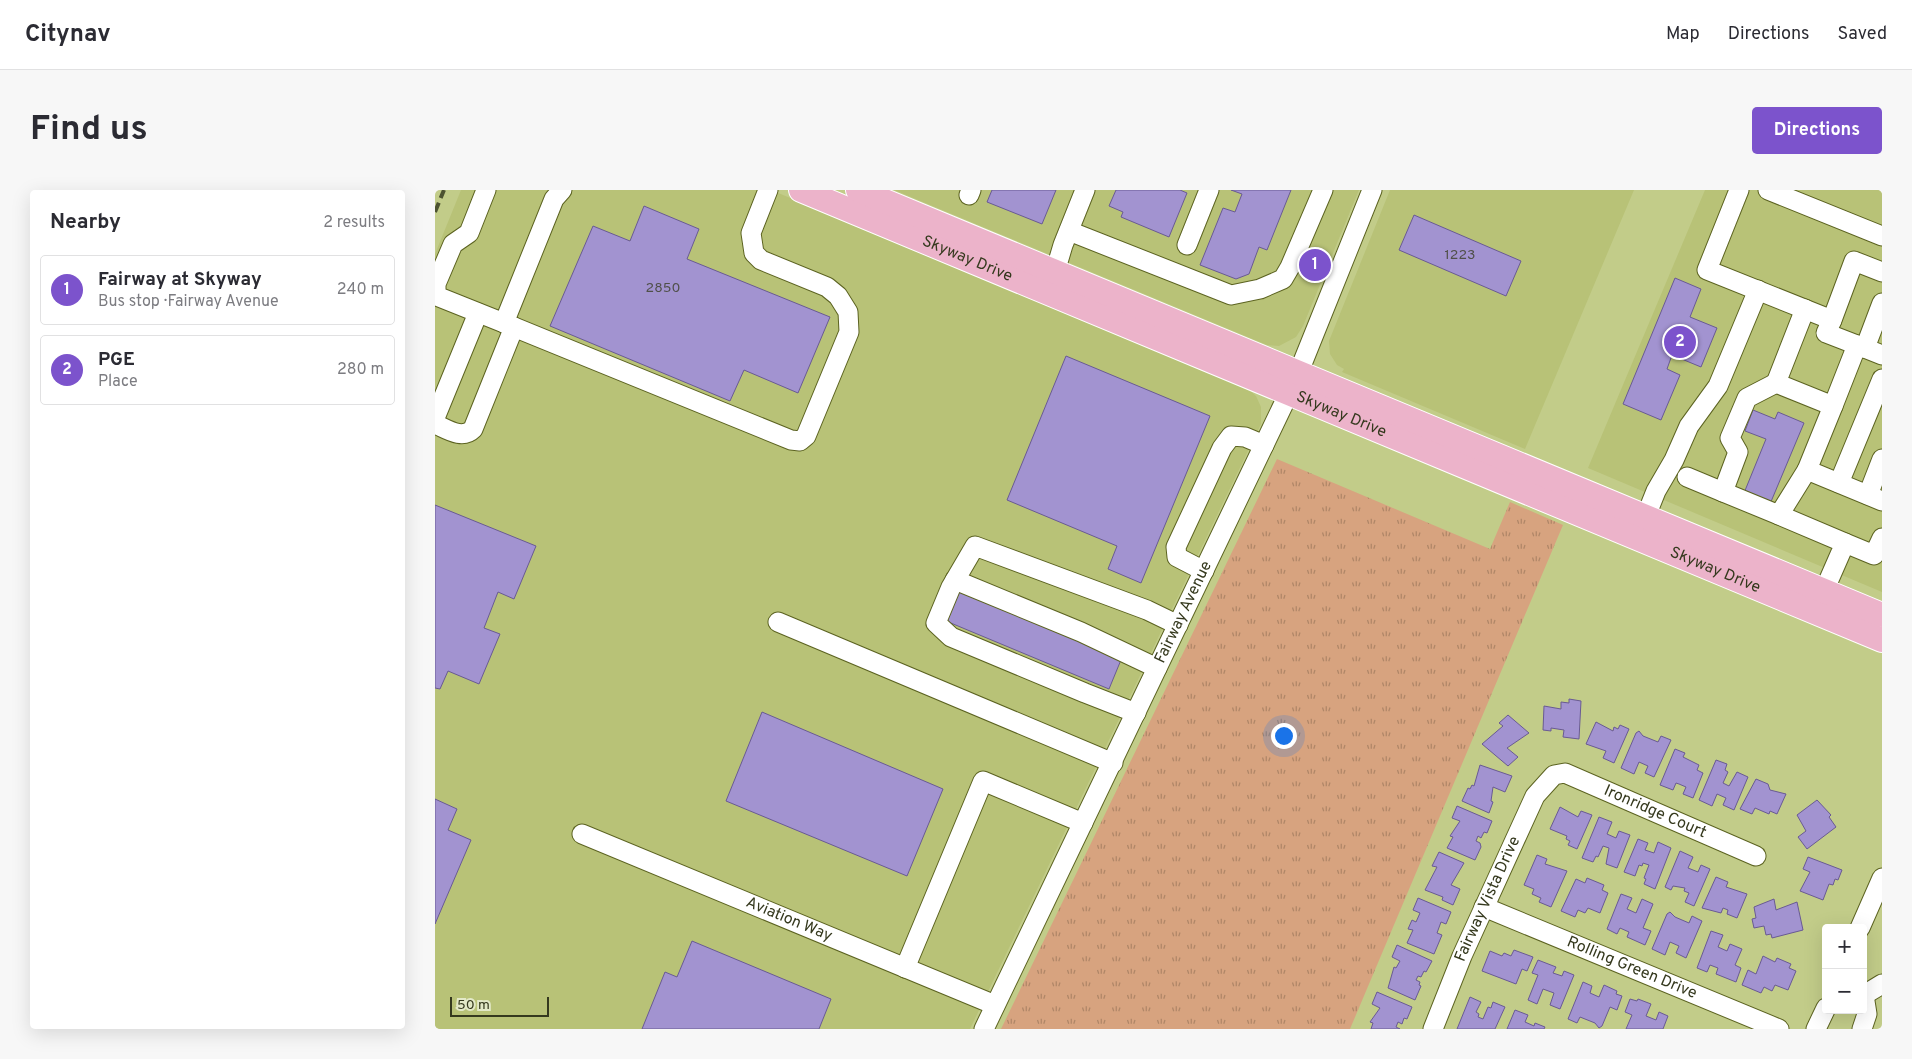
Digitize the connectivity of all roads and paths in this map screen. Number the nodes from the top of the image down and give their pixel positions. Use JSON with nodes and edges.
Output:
{"nodes":[{"id":1,"x":486,"y":190,"type":"edge"},
{"id":2,"x":562,"y":190,"type":"edge"},
{"id":3,"x":768,"y":190,"type":"edge"},
{"id":4,"x":801,"y":190,"type":"edge"},
{"id":5,"x":858,"y":190,"type":"edge"},
{"id":6,"x":1085,"y":190,"type":"edge"},
{"id":7,"x":1209,"y":190,"type":"edge"},
{"id":8,"x":1323,"y":190,"type":"edge"},
{"id":9,"x":1372,"y":190,"type":"edge"},
{"id":10,"x":1739,"y":190,"type":"edge"},
{"id":11,"x":1768,"y":190,"type":"edge"},
{"id":12,"x":1069,"y":231,"type":"junction"},
{"id":13,"x":1882,"y":236,"type":"edge"},
{"id":14,"x":1187,"y":245,"type":"dead end"},
{"id":15,"x":1055,"y":272,"type":"junction"},
{"id":16,"x":1882,"y":272,"type":"edge"},
{"id":17,"x":1758,"y":290,"type":"junction"},
{"id":18,"x":437,"y":302,"type":"edge"},
{"id":19,"x":1882,"y":303,"type":"edge"},
{"id":20,"x":1805,"y":309,"type":"junction"},
{"id":21,"x":478,"y":313,"type":"junction"},
{"id":22,"x":1832,"y":320,"type":"junction"},
{"id":23,"x":509,"y":325,"type":"junction"},
{"id":24,"x":1868,"y":349,"type":"edge"},
{"id":25,"x":1882,"y":379,"type":"edge"},
{"id":26,"x":1293,"y":383,"type":"junction"},
{"id":27,"x":1776,"y":383,"type":"junction"},
{"id":28,"x":1718,"y":386,"type":"junction"},
{"id":29,"x":1747,"y":398,"type":"junction"},
{"id":30,"x":1833,"y":406,"type":"junction"},
{"id":31,"x":435,"y":418,"type":"edge"},
{"id":32,"x":435,"y":424,"type":"edge"},
{"id":33,"x":1264,"y":445,"type":"junction"},
{"id":34,"x":1882,"y":459,"type":"edge"},
{"id":35,"x":1807,"y":470,"type":"junction"},
{"id":36,"x":1687,"y":477,"type":"dead end"},
{"id":37,"x":1839,"y":483,"type":"junction"},
{"id":38,"x":1723,"y":492,"type":"junction"},
{"id":39,"x":1875,"y":498,"type":"edge"},
{"id":40,"x":1779,"y":515,"type":"junction"},
{"id":41,"x":1646,"y":516,"type":"junction"},
{"id":42,"x":1882,"y":538,"type":"edge"},
{"id":43,"x":1845,"y":543,"type":"junction"},
{"id":44,"x":1204,"y":571,"type":"junction"},
{"id":45,"x":955,"y":580,"type":"junction"},
{"id":46,"x":1824,"y":591,"type":"junction"},
{"id":47,"x":1882,"y":615,"type":"edge"},
{"id":48,"x":778,"y":622,"type":"dead end"},
{"id":49,"x":1178,"y":625,"type":"junction"},
{"id":50,"x":1882,"y":640,"type":"edge"},
{"id":51,"x":1157,"y":668,"type":"junction"},
{"id":52,"x":1136,"y":712,"type":"junction"},
{"id":53,"x":1112,"y":763,"type":"junction"},
{"id":54,"x":1554,"y":775,"type":"joint"},
{"id":55,"x":1083,"y":823,"type":"junction"},
{"id":56,"x":582,"y":834,"type":"dead end"},
{"id":57,"x":1756,"y":856,"type":"dead end"},
{"id":58,"x":1882,"y":878,"type":"edge"},
{"id":59,"x":1484,"y":907,"type":"junction"},
{"id":60,"x":1862,"y":924,"type":"edge"},
{"id":61,"x":905,"y":968,"type":"junction"},
{"id":62,"x":1882,"y":984,"type":"edge"},
{"id":63,"x":1867,"y":993,"type":"edge"},
{"id":64,"x":1867,"y":996,"type":"edge"},
{"id":65,"x":1882,"y":1002,"type":"edge"},
{"id":66,"x":995,"y":1005,"type":"junction"},
{"id":67,"x":1823,"y":1014,"type":"edge"},
{"id":68,"x":1867,"y":1014,"type":"edge"},
{"id":69,"x":984,"y":1029,"type":"edge"},
{"id":70,"x":1433,"y":1029,"type":"edge"},
{"id":71,"x":1779,"y":1029,"type":"edge"},
{"id":72,"x":1816,"y":1029,"type":"edge"},
{"id":73,"x":1862,"y":1029,"type":"edge"}],
"edges":[{"from":1,"to":18,"type":"street"},
{"from":2,"to":23,"type":"street"},
{"from":3,"to":23,"type":"street"},
{"from":4,"to":26,"type":"main road","name":"Skyway Drive"},
{"from":5,"to":15,"type":"main road","name":"Skyway Drive"},
{"from":6,"to":12,"type":"street"},
{"from":7,"to":14,"type":"street"},
{"from":8,"to":12,"type":"street"},
{"from":9,"to":26,"type":"street","name":"Fairway Avenue"},
{"from":10,"to":17,"type":"street"},
{"from":11,"to":13,"type":"street"},
{"from":12,"to":15,"type":"street"},
{"from":15,"to":26,"type":"main road","name":"Skyway Drive"},
{"from":16,"to":22,"type":"street"},
{"from":17,"to":20,"type":"street"},
{"from":17,"to":28,"type":"street"},
{"from":18,"to":21,"type":"street"},
{"from":19,"to":24,"type":"street"},
{"from":20,"to":22,"type":"street"},
{"from":20,"to":27,"type":"street"},
{"from":21,"to":23,"type":"street"},
{"from":21,"to":31,"type":"street"},
{"from":22,"to":24,"type":"street"},
{"from":23,"to":32,"type":"street"},
{"from":24,"to":30,"type":"street"},
{"from":25,"to":37,"type":"street"},
{"from":26,"to":33,"type":"street","name":"Fairway Avenue"},
{"from":26,"to":41,"type":"main road","name":"Skyway Drive"},
{"from":26,"to":50,"type":"main road","name":"Skyway Drive"},
{"from":27,"to":29,"type":"street"},
{"from":27,"to":30,"type":"street"},
{"from":28,"to":29,"type":"street"},
{"from":28,"to":41,"type":"street"},
{"from":29,"to":38,"type":"street"},
{"from":30,"to":35,"type":"street"},
{"from":33,"to":44,"type":"street","name":"Fairway Avenue"},
{"from":33,"to":44,"type":"street"},
{"from":34,"to":39,"type":"street"},
{"from":35,"to":37,"type":"street"},
{"from":35,"to":40,"type":"street"},
{"from":36,"to":38,"type":"street"},
{"from":37,"to":39,"type":"street"},
{"from":38,"to":40,"type":"street"},
{"from":40,"to":43,"type":"street"},
{"from":41,"to":46,"type":"main road","name":"Skyway Drive"},
{"from":42,"to":43,"type":"street"},
{"from":43,"to":46,"type":"street"},
{"from":44,"to":49,"type":"street","name":"Fairway Avenue"},
{"from":45,"to":49,"type":"street"},
{"from":45,"to":51,"type":"street"},
{"from":45,"to":52,"type":"street"},
{"from":46,"to":47,"type":"main road","name":"Skyway Drive"},
{"from":48,"to":53,"type":"street"},
{"from":49,"to":51,"type":"street","name":"Fairway Avenue"},
{"from":51,"to":52,"type":"street","name":"Fairway Avenue"},
{"from":52,"to":53,"type":"street","name":"Fairway Avenue"},
{"from":53,"to":55,"type":"street","name":"Fairway Avenue"},
{"from":54,"to":57,"type":"street","name":"Ironridge Court"},
{"from":54,"to":59,"type":"street","name":"Fairway Vista Drive"},
{"from":55,"to":61,"type":"street"},
{"from":55,"to":66,"type":"street","name":"Fairway Avenue"},
{"from":56,"to":61,"type":"street","name":"Aviation Way"},
{"from":58,"to":60,"type":"street"},
{"from":59,"to":70,"type":"street","name":"Fairway Vista Drive"},
{"from":59,"to":71,"type":"street","name":"Rolling Green Drive"},
{"from":61,"to":66,"type":"street","name":"Aviation Way"},
{"from":62,"to":63,"type":"street"},
{"from":64,"to":65,"type":"street"},
{"from":66,"to":69,"type":"street","name":"Fairway Avenue"},
{"from":67,"to":72,"type":"street"},
{"from":68,"to":73,"type":"street"}]}
